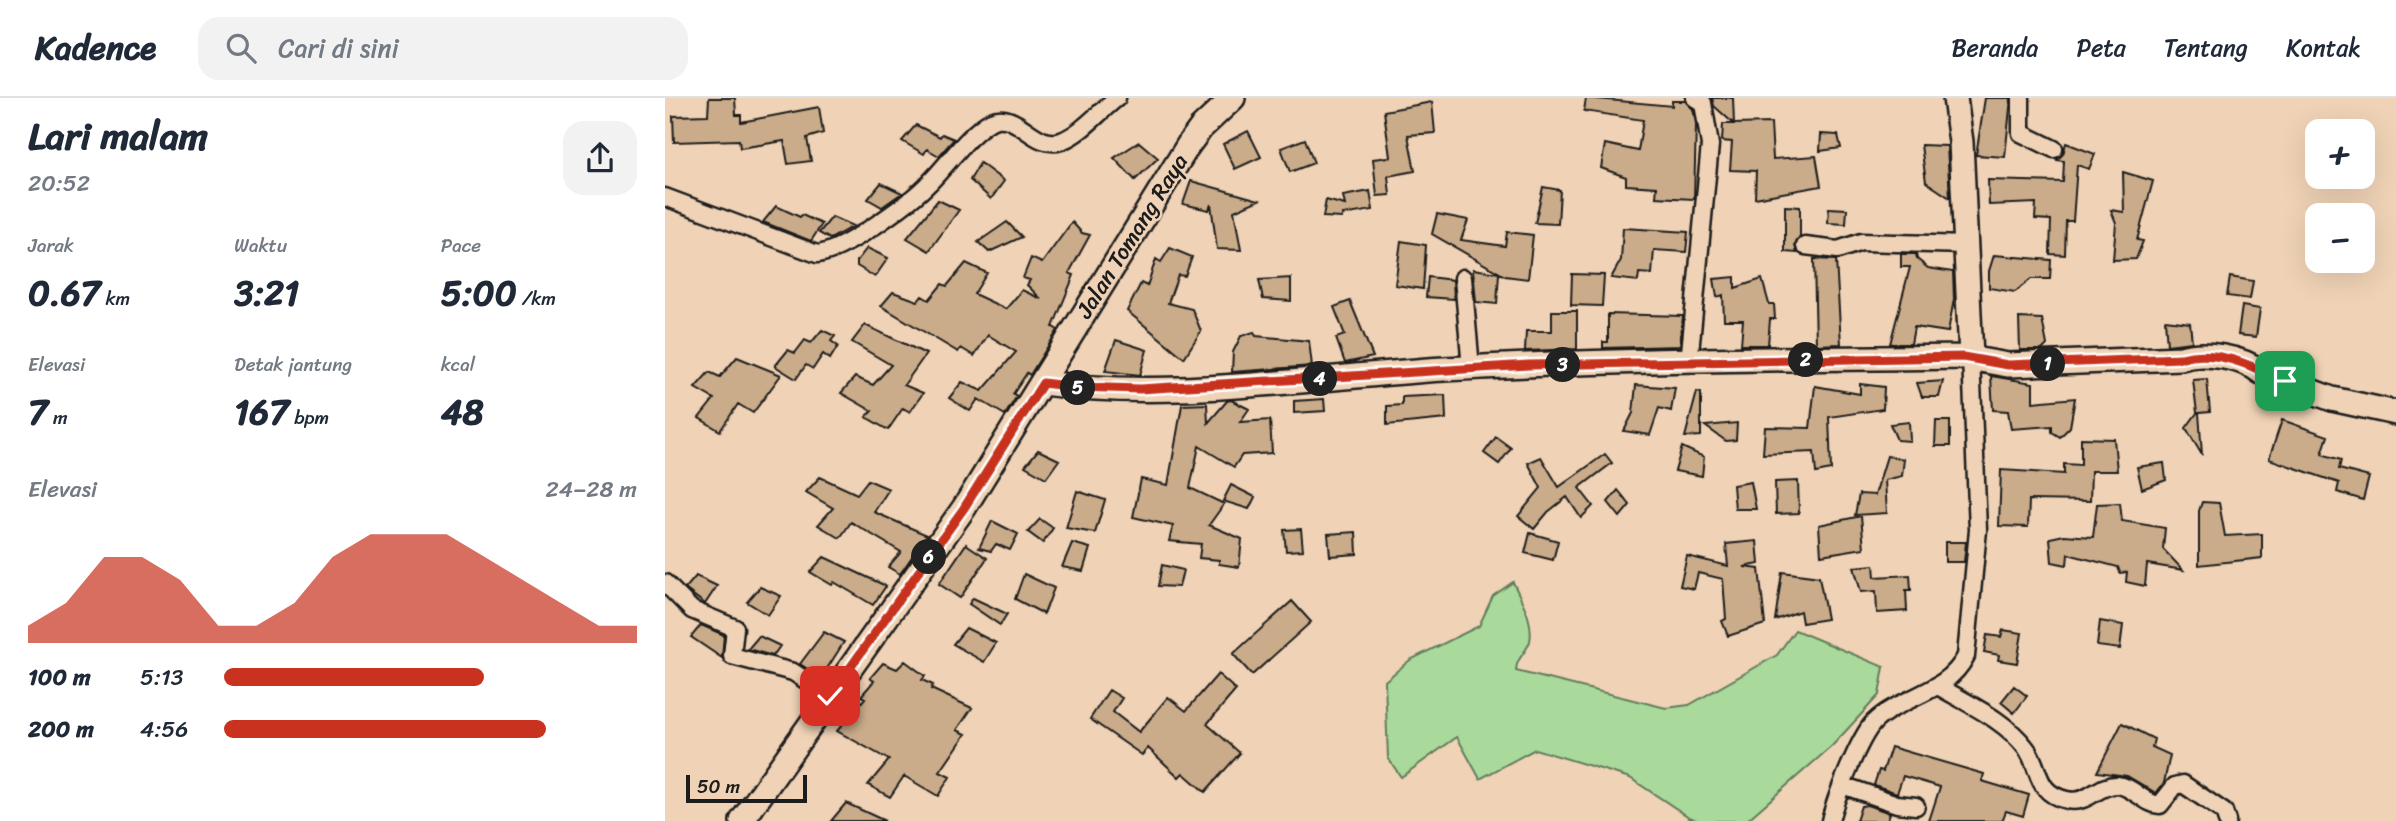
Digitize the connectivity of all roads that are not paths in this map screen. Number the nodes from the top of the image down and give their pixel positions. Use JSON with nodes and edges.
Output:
{"nodes":[{"id":1,"x":1117,"y":98,"type":"edge"},
{"id":2,"x":1233,"y":98,"type":"edge"},
{"id":3,"x":1695,"y":98,"type":"edge"},
{"id":4,"x":1955,"y":98,"type":"edge"},
{"id":5,"x":2021,"y":98,"type":"edge"},
{"id":6,"x":2054,"y":149,"type":"dead end"},
{"id":7,"x":665,"y":197,"type":"edge"},
{"id":8,"x":1966,"y":245,"type":"junction"},
{"id":9,"x":1805,"y":246,"type":"dead end"},
{"id":10,"x":1463,"y":278,"type":"dead end"},
{"id":11,"x":1971,"y":357,"type":"junction"},
{"id":12,"x":1689,"y":363,"type":"junction"},
{"id":13,"x":1471,"y":368,"type":"junction"},
{"id":14,"x":1043,"y":383,"type":"junction"},
{"id":15,"x":2396,"y":413,"type":"edge"},
{"id":16,"x":665,"y":583,"type":"edge"},
{"id":17,"x":1938,"y":686,"type":"junction"},
{"id":18,"x":830,"y":696,"type":"junction"},
{"id":19,"x":1842,"y":785,"type":"junction"},
{"id":20,"x":1916,"y":806,"type":"dead end"},
{"id":21,"x":742,"y":821,"type":"edge"},
{"id":22,"x":1829,"y":821,"type":"edge"},
{"id":23,"x":2227,"y":821,"type":"edge"}],
"edges":[{"from":1,"to":7,"type":"street"},
{"from":2,"to":14,"type":"main road","name":"Jalan Tomang Raya"},
{"from":3,"to":12,"type":"street"},
{"from":4,"to":8,"type":"main road"},
{"from":5,"to":6,"type":"street"},
{"from":8,"to":9,"type":"street"},
{"from":8,"to":11,"type":"main road"},
{"from":10,"to":13,"type":"street"},
{"from":11,"to":12,"type":"main road"},
{"from":11,"to":15,"type":"main road"},
{"from":11,"to":17,"type":"street"},
{"from":12,"to":13,"type":"main road"},
{"from":13,"to":14,"type":"main road"},
{"from":14,"to":18,"type":"main road","name":"Jalan Tomang Raya"},
{"from":16,"to":18,"type":"street"},
{"from":17,"to":19,"type":"street"},
{"from":17,"to":23,"type":"street"},
{"from":18,"to":21,"type":"main road","name":"Jalan Tomang Raya"},
{"from":19,"to":20,"type":"street"},
{"from":19,"to":22,"type":"street"}]}
